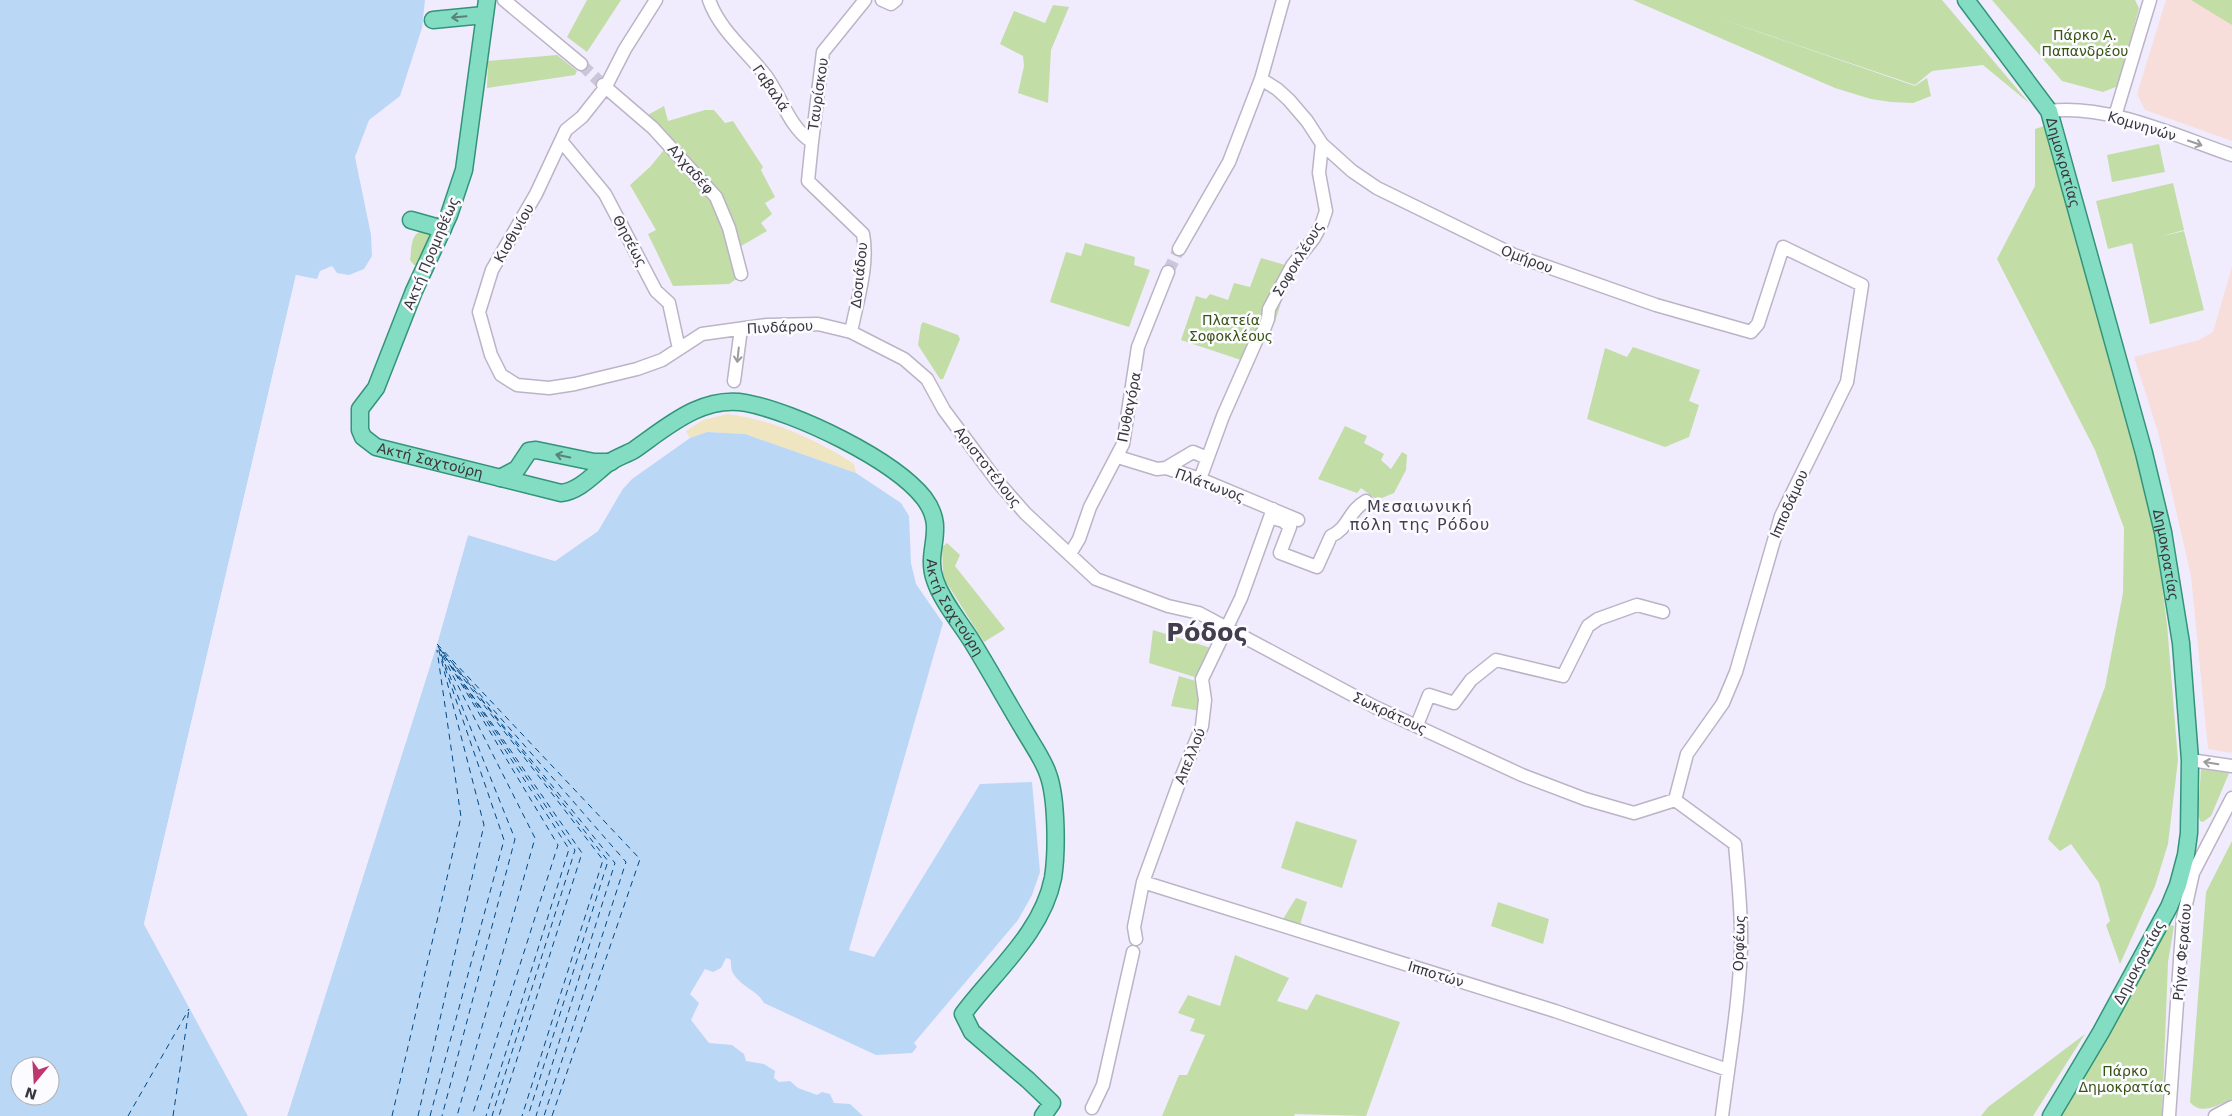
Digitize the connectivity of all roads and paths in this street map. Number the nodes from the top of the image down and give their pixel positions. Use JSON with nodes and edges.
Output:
{"nodes":[{"id":1,"x":504,"y":0,"type":"edge"},
{"id":2,"x":656,"y":0,"type":"edge"},
{"id":3,"x":709,"y":0,"type":"edge"},
{"id":4,"x":864,"y":0,"type":"edge"},
{"id":5,"x":1283,"y":0,"type":"edge"},
{"id":6,"x":1966,"y":0,"type":"edge"},
{"id":7,"x":2150,"y":0,"type":"edge"},
{"id":8,"x":486,"y":7,"type":"edge"},
{"id":9,"x":432,"y":20,"type":"dead end"},
{"id":10,"x":581,"y":64,"type":"tunnel mouth"},
{"id":11,"x":1261,"y":79,"type":"junction"},
{"id":12,"x":604,"y":87,"type":"junction"},
{"id":13,"x":2049,"y":110,"type":"junction"},
{"id":14,"x":2115,"y":116,"type":"junction"},
{"id":15,"x":562,"y":142,"type":"junction"},
{"id":16,"x":812,"y":142,"type":"junction"},
{"id":17,"x":1322,"y":144,"type":"junction"},
{"id":18,"x":2232,"y":155,"type":"edge"},
{"id":19,"x":411,"y":220,"type":"dead end"},
{"id":20,"x":443,"y":229,"type":"junction"},
{"id":21,"x":1783,"y":247,"type":"joint"},
{"id":22,"x":1179,"y":249,"type":"tunnel mouth"},
{"id":23,"x":1168,"y":272,"type":"tunnel mouth"},
{"id":24,"x":741,"y":274,"type":"dead end"},
{"id":25,"x":741,"y":329,"type":"junction"},
{"id":26,"x":852,"y":332,"type":"junction"},
{"id":27,"x":679,"y":349,"type":"junction"},
{"id":28,"x":518,"y":385,"type":"joint"},
{"id":29,"x":733,"y":391,"type":"junction"},
{"id":30,"x":360,"y":409,"type":"joint"},
{"id":31,"x":944,"y":410,"type":"joint"},
{"id":32,"x":1118,"y":457,"type":"junction"},
{"id":33,"x":1207,"y":458,"type":"junction"},
{"id":34,"x":611,"y":462,"type":"junction"},
{"id":35,"x":1166,"y":468,"type":"junction"},
{"id":36,"x":500,"y":478,"type":"junction"},
{"id":37,"x":1200,"y":479,"type":"junction"},
{"id":38,"x":1366,"y":501,"type":"dead end"},
{"id":39,"x":1272,"y":513,"type":"junction"},
{"id":40,"x":1298,"y":520,"type":"dead end"},
{"id":41,"x":1070,"y":554,"type":"junction"},
{"id":42,"x":1663,"y":612,"type":"dead end"},
{"id":43,"x":1225,"y":628,"type":"junction"},
{"id":44,"x":1417,"y":725,"type":"junction"},
{"id":45,"x":2190,"y":760,"type":"junction"},
{"id":46,"x":2232,"y":766,"type":"edge"},
{"id":47,"x":2232,"y":798,"type":"edge"},
{"id":48,"x":1674,"y":800,"type":"junction"},
{"id":49,"x":1143,"y":882,"type":"junction"},
{"id":50,"x":1136,"y":939,"type":"dead end"},
{"id":51,"x":1133,"y":952,"type":"dead end"},
{"id":52,"x":1728,"y":1070,"type":"junction"},
{"id":53,"x":2232,"y":1106,"type":"edge"},
{"id":54,"x":1092,"y":1108,"type":"dead end"},
{"id":55,"x":2222,"y":1114,"type":"edge"},
{"id":56,"x":1043,"y":1116,"type":"edge"},
{"id":57,"x":1722,"y":1116,"type":"edge"},
{"id":58,"x":2050,"y":1116,"type":"edge"},
{"id":59,"x":2169,"y":1116,"type":"edge"}],
"edges":[{"from":1,"to":10,"type":"street"},
{"from":2,"to":12,"type":"street","name":"Κισθινίου"},
{"from":3,"to":16,"type":"street","name":"Γαβαλά"},
{"from":4,"to":16,"type":"street","name":"Ταυρίσκου"},
{"from":5,"to":11,"type":"street"},
{"from":6,"to":13,"type":"main road","name":"Δημοκρατίας"},
{"from":7,"to":14,"type":"street"},
{"from":8,"to":9,"type":"main road","one_way":true},
{"from":8,"to":20,"type":"main road","name":"Ακτή Προμηθέως"},
{"from":11,"to":17,"type":"street","name":"Ομήρου"},
{"from":11,"to":22,"type":"street"},
{"from":12,"to":15,"type":"street","name":"Κισθινίου"},
{"from":12,"to":24,"type":"street","name":"Αλχαδέφ"},
{"from":13,"to":14,"type":"street","name":"Κομνηνών"},
{"from":13,"to":45,"type":"main road","name":"Δημοκρατίας"},
{"from":14,"to":18,"type":"street","name":"Κομνηνών","one_way":true},
{"from":15,"to":27,"type":"street","name":"Θησέως"},
{"from":15,"to":28,"type":"street","name":"Κισθινίου"},
{"from":16,"to":26,"type":"street","name":"Δοσιάδου"},
{"from":17,"to":21,"type":"street","name":"Ομήρου"},
{"from":17,"to":33,"type":"street","name":"Σοφοκλέους"},
{"from":19,"to":20,"type":"main road"},
{"from":20,"to":30,"type":"main road","name":"Ακτή Προμηθέως"},
{"from":21,"to":48,"type":"street","name":"Ιπποδάμου"},
{"from":23,"to":32,"type":"street","name":"Πυθαγόρα"},
{"from":25,"to":26,"type":"street","name":"Πινδάρου"},
{"from":25,"to":27,"type":"street","name":"Πινδάρου"},
{"from":25,"to":29,"type":"street","one_way":true},
{"from":26,"to":31,"type":"street","name":"Πινδάρου"},
{"from":27,"to":28,"type":"street","name":"Πινδάρου"},
{"from":29,"to":34,"type":"main road","name":"Ακτή Σαχτούρη"},
{"from":29,"to":56,"type":"main road","name":"Ακτή Σαχτούρη"},
{"from":30,"to":36,"type":"main road","name":"Ακτή Σαχτούρη"},
{"from":31,"to":41,"type":"street","name":"Αριστοτέλους"},
{"from":32,"to":35,"type":"street","name":"Πλάτωνος"},
{"from":32,"to":41,"type":"street","name":"Πυθαγόρα"},
{"from":33,"to":35,"type":"street"},
{"from":33,"to":37,"type":"street","name":"Σοφοκλέους"},
{"from":34,"to":36,"type":"main road","name":"Ακτή Σαχτούρη"},
{"from":34,"to":36,"type":"main road","name":"Ακτή Σαχτούρη","one_way":true},
{"from":35,"to":37,"type":"street","name":"Πλάτωνος"},
{"from":37,"to":39,"type":"street","name":"Πλάτωνος"},
{"from":38,"to":39,"type":"street"},
{"from":39,"to":40,"type":"street","name":"Πλάτωνος"},
{"from":39,"to":43,"type":"street"},
{"from":41,"to":43,"type":"street","name":"Σωκράτους"},
{"from":42,"to":44,"type":"street"},
{"from":43,"to":44,"type":"street","name":"Σωκράτους"},
{"from":43,"to":49,"type":"street","name":"Απελλού"},
{"from":44,"to":48,"type":"street","name":"Σωκράτους"},
{"from":46,"to":45,"type":"street","one_way":true},
{"from":45,"to":58,"type":"main road","name":"Δημοκρατίας"},
{"from":47,"to":59,"type":"street","name":"Ρήγα Φεραίου"},
{"from":48,"to":52,"type":"street","name":"Ορφέως"},
{"from":49,"to":50,"type":"street","name":"Απελλού"},
{"from":49,"to":52,"type":"street","name":"Ιπποτών"},
{"from":51,"to":54,"type":"street"},
{"from":52,"to":57,"type":"street","name":"Ορφέως"},
{"from":53,"to":55,"type":"street"}]}
